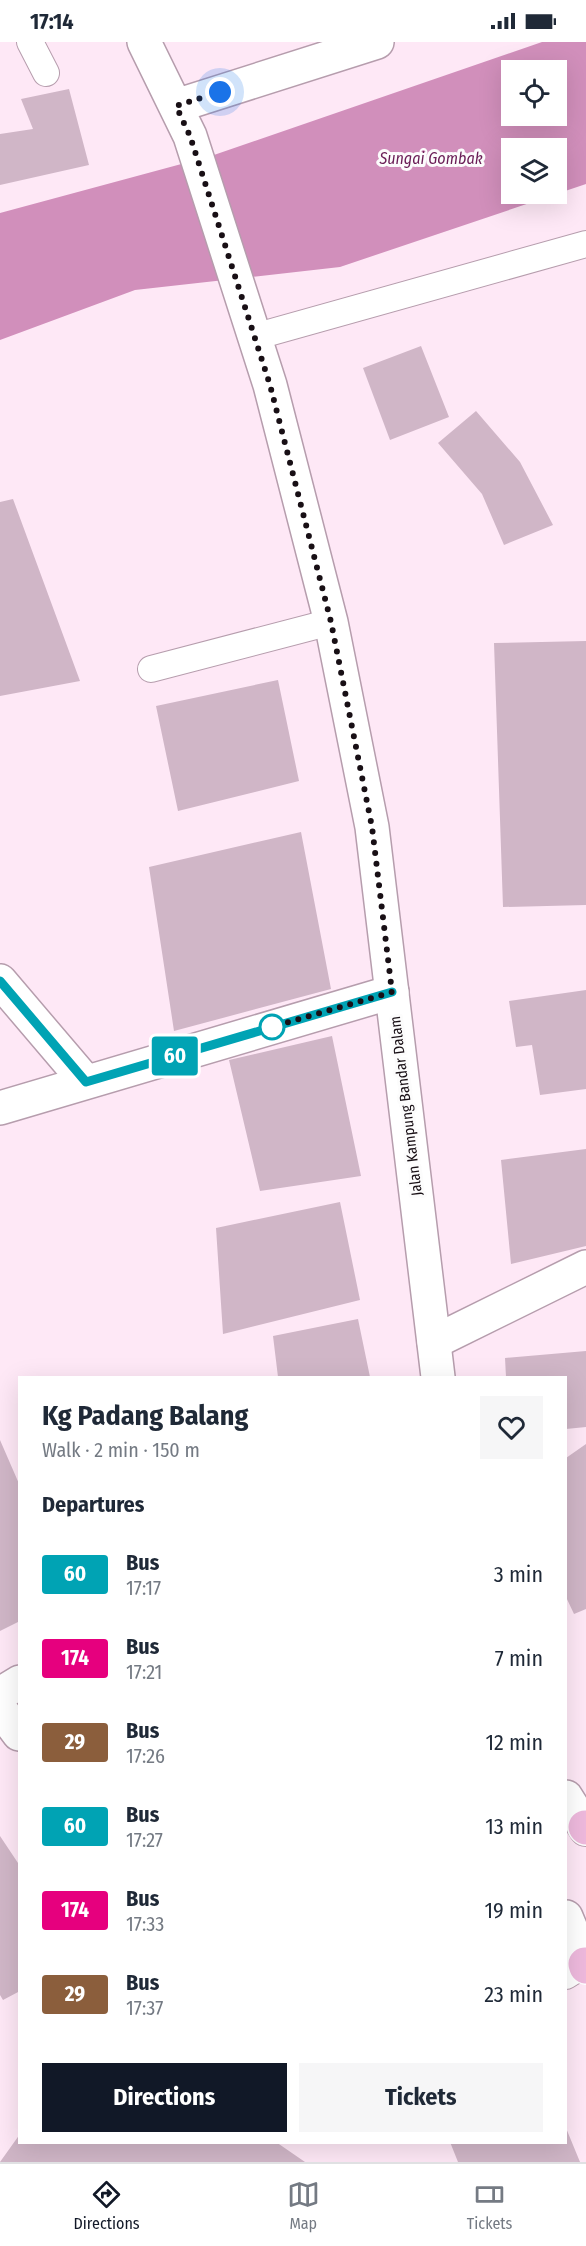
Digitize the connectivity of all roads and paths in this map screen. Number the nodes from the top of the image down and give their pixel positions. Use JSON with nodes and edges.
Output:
{"nodes":[{"id":1,"x":30,"y":42,"type":"edge"},
{"id":2,"x":144,"y":42,"type":"edge"},
{"id":3,"x":377,"y":42,"type":"edge"},
{"id":4,"x":46,"y":73,"type":"dead end"},
{"id":5,"x":176,"y":106,"type":"junction"},
{"id":6,"x":586,"y":244,"type":"edge"},
{"id":7,"x":254,"y":337,"type":"junction"},
{"id":8,"x":331,"y":622,"type":"junction"},
{"id":9,"x":151,"y":669,"type":"dead end"},
{"id":10,"x":0,"y":981,"type":"edge"},
{"id":11,"x":392,"y":992,"type":"junction"},
{"id":12,"x":86,"y":1082,"type":"junction"},
{"id":13,"x":0,"y":1108,"type":"edge"},
{"id":14,"x":586,"y":1267,"type":"edge"},
{"id":15,"x":434,"y":1342,"type":"junction"},
{"id":16,"x":438,"y":1376,"type":"edge"},
{"id":17,"x":18,"y":1683,"type":"edge"},
{"id":18,"x":0,"y":1695,"type":"edge"},
{"id":19,"x":0,"y":1709,"type":"edge"},
{"id":20,"x":18,"y":1733,"type":"edge"},
{"id":21,"x":18,"y":1735,"type":"edge"},
{"id":22,"x":0,"y":1746,"type":"edge"},
{"id":23,"x":567,"y":1799,"type":"edge"},
{"id":24,"x":586,"y":1828,"type":"edge"},
{"id":25,"x":567,"y":1919,"type":"edge"},
{"id":26,"x":586,"y":1965,"type":"edge"},
{"id":27,"x":567,"y":1975,"type":"edge"}],
"edges":[{"from":1,"to":4,"type":"lane"},
{"from":2,"to":5,"type":"street","name":"Jalan Kampung Bandar Dalam"},
{"from":3,"to":5,"type":"street"},
{"from":5,"to":7,"type":"street","name":"Jalan Kampung Bandar Dalam"},
{"from":6,"to":7,"type":"lane"},
{"from":7,"to":8,"type":"street","name":"Jalan Kampung Bandar Dalam"},
{"from":8,"to":9,"type":"lane"},
{"from":8,"to":11,"type":"street","name":"Jalan Kampung Bandar Dalam"},
{"from":10,"to":12,"type":"street"},
{"from":11,"to":12,"type":"street"},
{"from":11,"to":15,"type":"street","name":"Jalan Kampung Bandar Dalam"},
{"from":12,"to":13,"type":"street"},
{"from":14,"to":15,"type":"street"},
{"from":15,"to":16,"type":"street","name":"Jalan Kampung Bandar Dalam"},
{"from":17,"to":18,"type":"street"},
{"from":19,"to":20,"type":"street"},
{"from":21,"to":22,"type":"street"},
{"from":23,"to":24,"type":"street"},
{"from":25,"to":26,"type":"street"},
{"from":26,"to":27,"type":"lane"}]}
